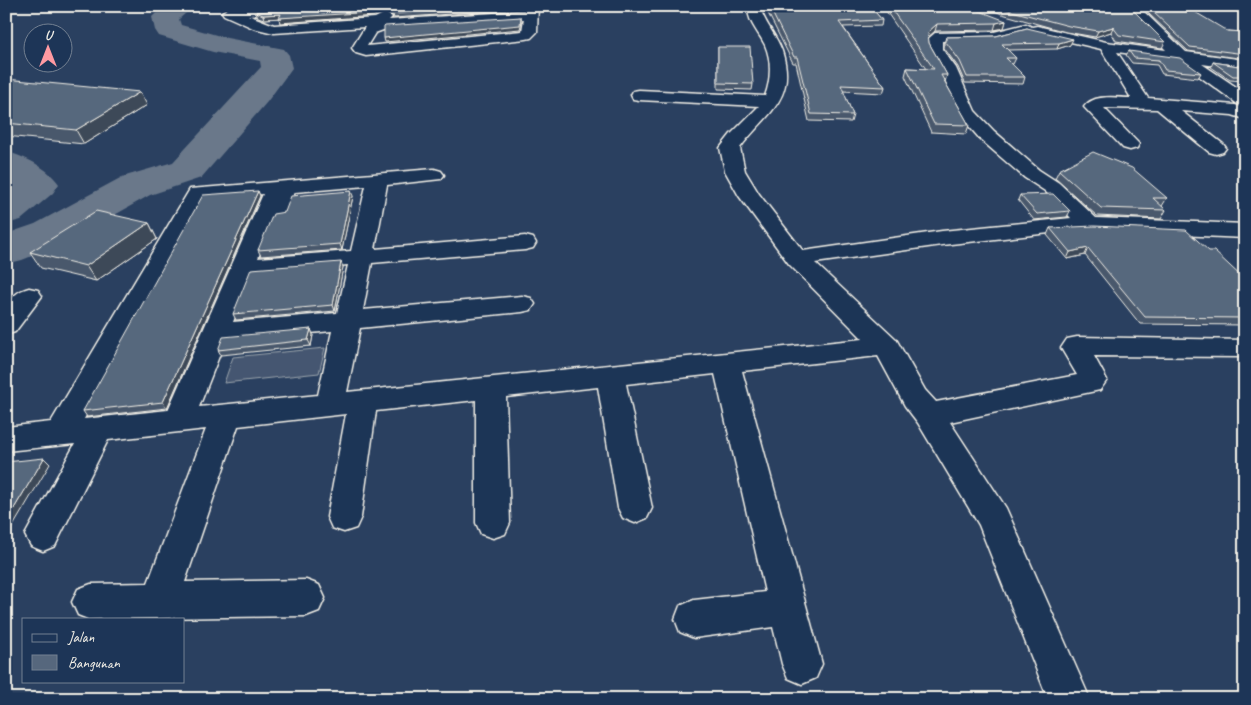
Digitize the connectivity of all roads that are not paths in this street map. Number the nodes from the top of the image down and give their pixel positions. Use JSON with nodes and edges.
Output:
{"nodes":[{"id":1,"x":321,"y":6,"type":"edge"},
{"id":2,"x":394,"y":6,"type":"edge"},
{"id":3,"x":752,"y":7,"type":"edge"},
{"id":4,"x":227,"y":9,"type":"edge"},
{"id":5,"x":530,"y":11,"type":"edge"},
{"id":6,"x":1135,"y":11,"type":"edge"},
{"id":7,"x":1000,"y":20,"type":"edge"},
{"id":8,"x":381,"y":24,"type":"junction"},
{"id":9,"x":1026,"y":28,"type":"junction"},
{"id":10,"x":1106,"y":46,"type":"junction"},
{"id":11,"x":1182,"y":57,"type":"junction"},
{"id":12,"x":1245,"y":65,"type":"edge"},
{"id":13,"x":639,"y":95,"type":"dead end"},
{"id":14,"x":1245,"y":101,"type":"edge"},
{"id":15,"x":771,"y":102,"type":"junction"},
{"id":16,"x":1142,"y":103,"type":"junction"},
{"id":17,"x":1161,"y":104,"type":"junction"},
{"id":18,"x":1245,"y":114,"type":"edge"},
{"id":19,"x":1130,"y":144,"type":"dead end"},
{"id":20,"x":1216,"y":148,"type":"dead end"},
{"id":21,"x":434,"y":175,"type":"dead end"},
{"id":22,"x":378,"y":179,"type":"junction"},
{"id":23,"x":1090,"y":224,"type":"junction"},
{"id":24,"x":1245,"y":231,"type":"edge"},
{"id":25,"x":525,"y":243,"type":"dead end"},
{"id":26,"x":362,"y":257,"type":"junction"},
{"id":27,"x":797,"y":259,"type":"junction"},
{"id":28,"x":250,"y":267,"type":"junction"},
{"id":29,"x":29,"y":296,"type":"dead end"},
{"id":30,"x":522,"y":304,"type":"dead end"},
{"id":31,"x":348,"y":320,"type":"junction"},
{"id":32,"x":6,"y":326,"type":"edge"},
{"id":33,"x":223,"y":332,"type":"junction"},
{"id":34,"x":886,"y":346,"type":"junction"},
{"id":35,"x":1241,"y":348,"type":"dead end"},
{"id":36,"x":726,"y":363,"type":"junction"},
{"id":37,"x":610,"y":375,"type":"junction"},
{"id":38,"x":491,"y":388,"type":"junction"},
{"id":39,"x":363,"y":401,"type":"junction"},
{"id":40,"x":330,"y":405,"type":"junction"},
{"id":41,"x":928,"y":415,"type":"junction"},
{"id":42,"x":200,"y":418,"type":"junction"},
{"id":43,"x":98,"y":429,"type":"junction"},
{"id":44,"x":61,"y":433,"type":"junction"},
{"id":45,"x":6,"y":439,"type":"edge"},
{"id":46,"x":635,"y":508,"type":"dead end"},
{"id":47,"x":344,"y":517,"type":"dead end"},
{"id":48,"x":493,"y":522,"type":"dead end"},
{"id":49,"x":43,"y":535,"type":"dead end"},
{"id":50,"x":306,"y":598,"type":"dead end"},
{"id":51,"x":160,"y":601,"type":"junction"},
{"id":52,"x":91,"y":602,"type":"dead end"},
{"id":53,"x":788,"y":607,"type":"junction"},
{"id":54,"x":694,"y":619,"type":"dead end"},
{"id":55,"x":802,"y":664,"type":"dead end"},
{"id":56,"x":1069,"y":699,"type":"edge"}],
"edges":[{"from":1,"to":4,"type":"street"},
{"from":2,"to":8,"type":"street"},
{"from":3,"to":15,"type":"street"},
{"from":4,"to":8,"type":"street"},
{"from":5,"to":8,"type":"street"},
{"from":5,"to":8,"type":"street"},
{"from":6,"to":11,"type":"street"},
{"from":7,"to":9,"type":"street"},
{"from":9,"to":10,"type":"street"},
{"from":9,"to":23,"type":"street"},
{"from":10,"to":11,"type":"street"},
{"from":10,"to":16,"type":"street"},
{"from":11,"to":12,"type":"street"},
{"from":11,"to":14,"type":"street"},
{"from":13,"to":15,"type":"street"},
{"from":15,"to":27,"type":"street"},
{"from":16,"to":17,"type":"street"},
{"from":16,"to":19,"type":"street"},
{"from":17,"to":18,"type":"street"},
{"from":17,"to":20,"type":"street"},
{"from":21,"to":22,"type":"street"},
{"from":22,"to":26,"type":"street"},
{"from":22,"to":28,"type":"street"},
{"from":23,"to":24,"type":"street"},
{"from":23,"to":27,"type":"street"},
{"from":25,"to":26,"type":"street"},
{"from":26,"to":28,"type":"street"},
{"from":26,"to":31,"type":"street"},
{"from":27,"to":34,"type":"street"},
{"from":28,"to":33,"type":"street"},
{"from":28,"to":44,"type":"street"},
{"from":29,"to":32,"type":"street"},
{"from":30,"to":31,"type":"street"},
{"from":31,"to":33,"type":"street"},
{"from":31,"to":40,"type":"street"},
{"from":33,"to":42,"type":"street"},
{"from":34,"to":36,"type":"street"},
{"from":34,"to":41,"type":"street"},
{"from":35,"to":41,"type":"street"},
{"from":36,"to":37,"type":"street"},
{"from":36,"to":53,"type":"street"},
{"from":37,"to":38,"type":"street"},
{"from":37,"to":46,"type":"street"},
{"from":38,"to":39,"type":"street"},
{"from":38,"to":48,"type":"street"},
{"from":39,"to":40,"type":"street"},
{"from":39,"to":47,"type":"street"},
{"from":40,"to":42,"type":"street"},
{"from":41,"to":56,"type":"street"},
{"from":42,"to":43,"type":"street"},
{"from":42,"to":51,"type":"street"},
{"from":43,"to":44,"type":"street"},
{"from":43,"to":49,"type":"street"},
{"from":44,"to":45,"type":"street"},
{"from":50,"to":51,"type":"street"},
{"from":51,"to":52,"type":"street"},
{"from":53,"to":54,"type":"street"},
{"from":53,"to":55,"type":"street"}]}
